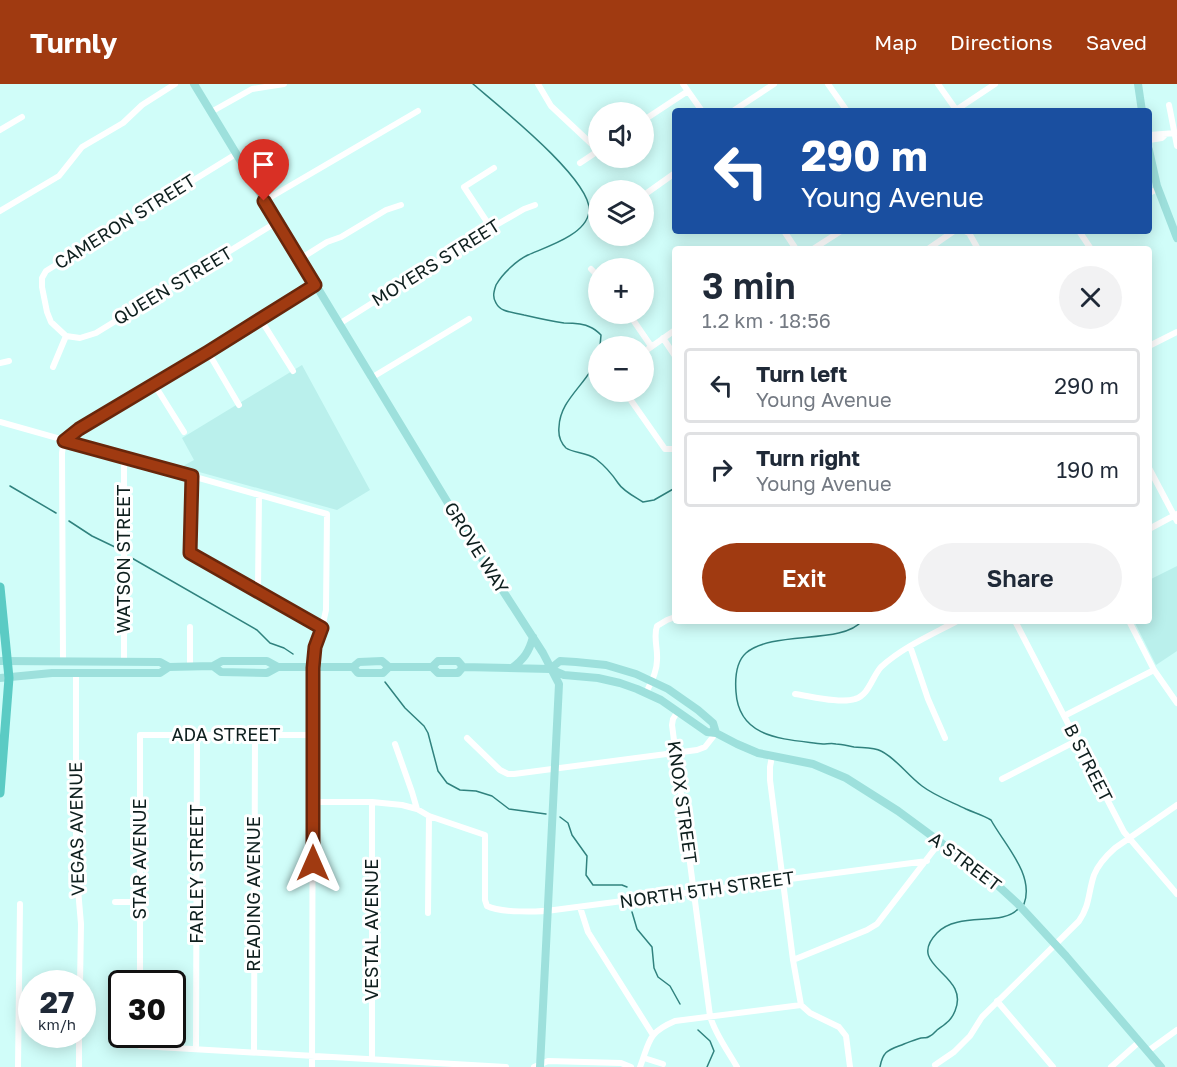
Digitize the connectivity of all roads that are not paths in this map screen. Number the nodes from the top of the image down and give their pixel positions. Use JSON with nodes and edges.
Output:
{"nodes":[{"id":1,"x":175,"y":84,"type":"edge"},
{"id":2,"x":194,"y":84,"type":"edge"},
{"id":3,"x":284,"y":84,"type":"edge"},
{"id":4,"x":538,"y":84,"type":"edge"},
{"id":5,"x":683,"y":84,"type":"edge"},
{"id":6,"x":774,"y":84,"type":"edge"},
{"id":7,"x":828,"y":84,"type":"edge"},
{"id":8,"x":938,"y":84,"type":"edge"},
{"id":9,"x":995,"y":84,"type":"edge"},
{"id":10,"x":1138,"y":84,"type":"edge"},
{"id":11,"x":688,"y":91,"type":"junction"},
{"id":12,"x":1169,"y":105,"type":"dead end"},
{"id":13,"x":700,"y":108,"type":"edge"},
{"id":14,"x":738,"y":108,"type":"edge"},
{"id":15,"x":844,"y":108,"type":"edge"},
{"id":16,"x":956,"y":108,"type":"edge"},
{"id":17,"x":960,"y":108,"type":"edge"},
{"id":18,"x":1142,"y":108,"type":"edge"},
{"id":19,"x":418,"y":111,"type":"dead end"},
{"id":20,"x":211,"y":112,"type":"junction"},
{"id":21,"x":654,"y":113,"type":"edge"},
{"id":22,"x":22,"y":117,"type":"dead end"},
{"id":23,"x":0,"y":130,"type":"edge"},
{"id":24,"x":1175,"y":133,"type":"edge"},
{"id":25,"x":1152,"y":135,"type":"edge"},
{"id":26,"x":1165,"y":135,"type":"junction"},
{"id":27,"x":588,"y":140,"type":"edge"},
{"id":28,"x":1152,"y":140,"type":"edge"},
{"id":29,"x":1177,"y":146,"type":"edge"},
{"id":30,"x":236,"y":154,"type":"junction"},
{"id":31,"x":588,"y":158,"type":"edge"},
{"id":32,"x":580,"y":164,"type":"dead end"},
{"id":33,"x":494,"y":168,"type":"dead end"},
{"id":34,"x":672,"y":175,"type":"edge"},
{"id":35,"x":654,"y":188,"type":"edge"},
{"id":36,"x":1153,"y":190,"type":"edge"},
{"id":37,"x":264,"y":201,"type":"junction"},
{"id":38,"x":401,"y":205,"type":"dead end"},
{"id":39,"x":535,"y":205,"type":"dead end"},
{"id":40,"x":0,"y":211,"type":"edge"},
{"id":41,"x":277,"y":222,"type":"junction"},
{"id":42,"x":491,"y":228,"type":"junction"},
{"id":43,"x":836,"y":234,"type":"edge"},
{"id":44,"x":950,"y":234,"type":"edge"},
{"id":45,"x":1177,"y":238,"type":"edge"},
{"id":46,"x":818,"y":246,"type":"edge"},
{"id":47,"x":932,"y":246,"type":"edge"},
{"id":48,"x":300,"y":259,"type":"junction"},
{"id":49,"x":315,"y":285,"type":"junction"},
{"id":50,"x":469,"y":319,"type":"dead end"},
{"id":51,"x":261,"y":320,"type":"junction"},
{"id":52,"x":339,"y":324,"type":"junction"},
{"id":53,"x":672,"y":332,"type":"edge"},
{"id":54,"x":1177,"y":332,"type":"edge"},
{"id":55,"x":66,"y":336,"type":"junction"},
{"id":56,"x":663,"y":338,"type":"junction"},
{"id":57,"x":654,"y":344,"type":"edge"},
{"id":58,"x":1152,"y":344,"type":"edge"},
{"id":59,"x":208,"y":352,"type":"junction"},
{"id":60,"x":672,"y":352,"type":"edge"},
{"id":61,"x":9,"y":361,"type":"dead end"},
{"id":62,"x":0,"y":363,"type":"edge"},
{"id":63,"x":53,"y":367,"type":"dead end"},
{"id":64,"x":293,"y":371,"type":"dead end"},
{"id":65,"x":371,"y":378,"type":"junction"},
{"id":66,"x":154,"y":384,"type":"junction"},
{"id":67,"x":633,"y":402,"type":"edge"},
{"id":68,"x":239,"y":405,"type":"dead end"},
{"id":69,"x":0,"y":422,"type":"edge"},
{"id":70,"x":184,"y":432,"type":"dead end"},
{"id":71,"x":64,"y":441,"type":"junction"},
{"id":72,"x":672,"y":449,"type":"edge"},
{"id":73,"x":124,"y":457,"type":"junction"},
{"id":74,"x":1152,"y":473,"type":"edge"},
{"id":75,"x":192,"y":476,"type":"junction"},
{"id":76,"x":259,"y":495,"type":"junction"},
{"id":77,"x":1176,"y":517,"type":"edge"},
{"id":78,"x":1152,"y":528,"type":"edge"},
{"id":79,"x":0,"y":587,"type":"edge"},
{"id":80,"x":258,"y":591,"type":"junction"},
{"id":81,"x":672,"y":618,"type":"edge"},
{"id":82,"x":951,"y":624,"type":"edge"},
{"id":83,"x":1017,"y":624,"type":"edge"},
{"id":84,"x":1131,"y":624,"type":"edge"},
{"id":85,"x":190,"y":627,"type":"dead end"},
{"id":86,"x":322,"y":628,"type":"junction"},
{"id":87,"x":533,"y":638,"type":"junction"},
{"id":88,"x":910,"y":646,"type":"junction"},
{"id":89,"x":4,"y":661,"type":"edge"},
{"id":90,"x":63,"y":661,"type":"junction"},
{"id":91,"x":124,"y":662,"type":"junction"},
{"id":92,"x":190,"y":666,"type":"junction"},
{"id":93,"x":168,"y":667,"type":"junction"},
{"id":94,"x":313,"y":668,"type":"junction"},
{"id":95,"x":512,"y":668,"type":"junction"},
{"id":96,"x":550,"y":669,"type":"junction"},
{"id":97,"x":1154,"y":670,"type":"junction"},
{"id":98,"x":76,"y":673,"type":"junction"},
{"id":99,"x":5,"y":678,"type":"edge"},
{"id":100,"x":652,"y":681,"type":"junction"},
{"id":101,"x":646,"y":693,"type":"junction"},
{"id":102,"x":795,"y":694,"type":"dead end"},
{"id":103,"x":1177,"y":703,"type":"edge"},
{"id":104,"x":678,"y":711,"type":"junction"},
{"id":105,"x":1064,"y":716,"type":"junction"},
{"id":106,"x":716,"y":733,"type":"junction"},
{"id":107,"x":140,"y":735,"type":"joint"},
{"id":108,"x":197,"y":735,"type":"junction"},
{"id":109,"x":255,"y":735,"type":"junction"},
{"id":110,"x":312,"y":735,"type":"junction"},
{"id":111,"x":467,"y":738,"type":"dead end"},
{"id":112,"x":945,"y":738,"type":"dead end"},
{"id":113,"x":1076,"y":741,"type":"junction"},
{"id":114,"x":395,"y":744,"type":"dead end"},
{"id":115,"x":676,"y":753,"type":"junction"},
{"id":116,"x":772,"y":756,"type":"junction"},
{"id":117,"x":555,"y":769,"type":"junction"},
{"id":118,"x":1002,"y":779,"type":"dead end"},
{"id":119,"x":0,"y":793,"type":"edge"},
{"id":120,"x":313,"y":802,"type":"junction"},
{"id":121,"x":372,"y":802,"type":"junction"},
{"id":122,"x":1177,"y":805,"type":"edge"},
{"id":123,"x":417,"y":809,"type":"junction"},
{"id":124,"x":429,"y":816,"type":"junction"},
{"id":125,"x":1129,"y":839,"type":"junction"},
{"id":126,"x":940,"y":842,"type":"junction"},
{"id":127,"x":927,"y":861,"type":"junction"},
{"id":128,"x":783,"y":880,"type":"junction"},
{"id":129,"x":694,"y":892,"type":"junction"},
{"id":130,"x":1177,"y":894,"type":"edge"},
{"id":131,"x":116,"y":902,"type":"dead end"},
{"id":132,"x":140,"y":902,"type":"junction"},
{"id":133,"x":20,"y":904,"type":"dead end"},
{"id":134,"x":580,"y":907,"type":"junction"},
{"id":135,"x":548,"y":911,"type":"junction"},
{"id":136,"x":428,"y":913,"type":"dead end"},
{"id":137,"x":1055,"y":945,"type":"junction"},
{"id":138,"x":793,"y":960,"type":"junction"},
{"id":139,"x":80,"y":970,"type":"edge"},
{"id":140,"x":140,"y":970,"type":"edge"},
{"id":141,"x":997,"y":1001,"type":"junction"},
{"id":142,"x":801,"y":1005,"type":"junction"},
{"id":143,"x":710,"y":1016,"type":"junction"},
{"id":144,"x":1177,"y":1030,"type":"edge"},
{"id":145,"x":652,"y":1035,"type":"junction"},
{"id":146,"x":1139,"y":1042,"type":"junction"},
{"id":147,"x":80,"y":1048,"type":"edge"},
{"id":148,"x":177,"y":1048,"type":"edge"},
{"id":149,"x":196,"y":1049,"type":"junction"},
{"id":150,"x":1148,"y":1051,"type":"junction"},
{"id":151,"x":254,"y":1052,"type":"junction"},
{"id":152,"x":312,"y":1056,"type":"junction"},
{"id":153,"x":644,"y":1058,"type":"junction"},
{"id":154,"x":372,"y":1059,"type":"junction"},
{"id":155,"x":663,"y":1064,"type":"dead end"},
{"id":156,"x":935,"y":1065,"type":"dead end"},
{"id":157,"x":538,"y":1066,"type":"edge"},
{"id":158,"x":18,"y":1067,"type":"edge"},
{"id":159,"x":79,"y":1067,"type":"edge"},
{"id":160,"x":312,"y":1067,"type":"edge"},
{"id":161,"x":506,"y":1067,"type":"edge"},
{"id":162,"x":631,"y":1067,"type":"edge"},
{"id":163,"x":640,"y":1067,"type":"edge"},
{"id":164,"x":737,"y":1067,"type":"edge"},
{"id":165,"x":850,"y":1067,"type":"edge"},
{"id":166,"x":1053,"y":1067,"type":"edge"},
{"id":167,"x":1111,"y":1067,"type":"edge"},
{"id":168,"x":1161,"y":1067,"type":"edge"}],
"edges":[{"from":1,"to":40,"type":"street"},
{"from":2,"to":20,"type":"main road","name":"GROVE WAY"},
{"from":3,"to":20,"type":"street"},
{"from":4,"to":27,"type":"street"},
{"from":5,"to":11,"type":"street"},
{"from":6,"to":14,"type":"street"},
{"from":7,"to":15,"type":"street"},
{"from":8,"to":16,"type":"street"},
{"from":9,"to":17,"type":"street"},
{"from":10,"to":18,"type":"main road"},
{"from":11,"to":13,"type":"street"},
{"from":11,"to":21,"type":"street"},
{"from":12,"to":24,"type":"street"},
{"from":19,"to":37,"type":"street"},
{"from":20,"to":30,"type":"main road","name":"GROVE WAY"},
{"from":22,"to":23,"type":"street"},
{"from":24,"to":26,"type":"street"},
{"from":24,"to":29,"type":"street"},
{"from":25,"to":26,"type":"street"},
{"from":26,"to":28,"type":"street"},
{"from":30,"to":37,"type":"main road","name":"GROVE WAY"},
{"from":30,"to":55,"type":"street","name":"CAMERON STREET"},
{"from":31,"to":32,"type":"street"},
{"from":33,"to":42,"type":"street"},
{"from":34,"to":35,"type":"street"},
{"from":36,"to":45,"type":"main road"},
{"from":37,"to":41,"type":"main road","name":"GROVE WAY"},
{"from":38,"to":48,"type":"street"},
{"from":39,"to":42,"type":"street","name":"MOYERS STREET"},
{"from":41,"to":48,"type":"main road","name":"GROVE WAY"},
{"from":41,"to":55,"type":"street","name":"QUEEN STREET"},
{"from":42,"to":52,"type":"street","name":"MOYERS STREET"},
{"from":43,"to":46,"type":"street"},
{"from":44,"to":47,"type":"street"},
{"from":48,"to":49,"type":"main road","name":"GROVE WAY"},
{"from":49,"to":51,"type":"street"},
{"from":49,"to":52,"type":"main road","name":"GROVE WAY"},
{"from":50,"to":65,"type":"street"},
{"from":51,"to":59,"type":"street"},
{"from":51,"to":64,"type":"street"},
{"from":52,"to":65,"type":"main road","name":"GROVE WAY"},
{"from":53,"to":56,"type":"street"},
{"from":54,"to":58,"type":"street"},
{"from":55,"to":63,"type":"street"},
{"from":56,"to":57,"type":"street"},
{"from":56,"to":60,"type":"street"},
{"from":59,"to":66,"type":"street"},
{"from":59,"to":68,"type":"street"},
{"from":61,"to":62,"type":"street"},
{"from":65,"to":87,"type":"main road","name":"GROVE WAY"},
{"from":66,"to":70,"type":"street"},
{"from":66,"to":71,"type":"street"},
{"from":67,"to":72,"type":"street"},
{"from":69,"to":71,"type":"street"},
{"from":71,"to":73,"type":"street"},
{"from":71,"to":90,"type":"street"},
{"from":73,"to":75,"type":"street"},
{"from":73,"to":91,"type":"street","name":"WATSON STREET"},
{"from":74,"to":77,"type":"street"},
{"from":75,"to":76,"type":"street"},
{"from":75,"to":80,"type":"street"},
{"from":76,"to":80,"type":"street"},
{"from":76,"to":86,"type":"street"},
{"from":77,"to":78,"type":"street"},
{"from":79,"to":89,"type":"highway"},
{"from":80,"to":86,"type":"street"},
{"from":81,"to":100,"type":"street"},
{"from":82,"to":88,"type":"street"},
{"from":83,"to":105,"type":"street","name":"B STREET"},
{"from":84,"to":97,"type":"street"},
{"from":85,"to":92,"type":"street"},
{"from":86,"to":94,"type":"street"},
{"from":87,"to":95,"type":"main road"},
{"from":87,"to":96,"type":"main road","name":"GROVE WAY"},
{"from":88,"to":102,"type":"street"},
{"from":88,"to":112,"type":"street"},
{"from":89,"to":90,"type":"main road"},
{"from":89,"to":99,"type":"highway"},
{"from":90,"to":91,"type":"main road"},
{"from":91,"to":93,"type":"main road"},
{"from":92,"to":93,"type":"main road"},
{"from":92,"to":94,"type":"main road"},
{"from":93,"to":98,"type":"main road"},
{"from":94,"to":95,"type":"main road"},
{"from":94,"to":110,"type":"street"},
{"from":95,"to":96,"type":"main road"},
{"from":96,"to":100,"type":"main road","name":"A STREET"},
{"from":96,"to":101,"type":"main road","name":"A STREET"},
{"from":96,"to":117,"type":"main road","name":"GROVE WAY"},
{"from":97,"to":103,"type":"street"},
{"from":97,"to":105,"type":"street"},
{"from":98,"to":99,"type":"main road"},
{"from":98,"to":139,"type":"street","name":"VEGAS AVENUE"},
{"from":99,"to":119,"type":"highway"},
{"from":100,"to":101,"type":"street"},
{"from":100,"to":106,"type":"main road","name":"A STREET"},
{"from":101,"to":104,"type":"main road","name":"A STREET"},
{"from":104,"to":106,"type":"main road","name":"A STREET"},
{"from":104,"to":115,"type":"street","name":"KNOX STREET"},
{"from":105,"to":113,"type":"street","name":"B STREET"},
{"from":106,"to":115,"type":"street"},
{"from":106,"to":116,"type":"main road","name":"A STREET"},
{"from":107,"to":108,"type":"street","name":"ADA STREET"},
{"from":107,"to":132,"type":"street","name":"STAR AVENUE"},
{"from":108,"to":109,"type":"street","name":"ADA STREET"},
{"from":108,"to":149,"type":"street","name":"FARLEY STREET"},
{"from":109,"to":110,"type":"street","name":"ADA STREET"},
{"from":109,"to":151,"type":"street","name":"READING AVENUE"},
{"from":110,"to":120,"type":"street"},
{"from":111,"to":117,"type":"street"},
{"from":113,"to":118,"type":"street"},
{"from":113,"to":125,"type":"street","name":"B STREET"},
{"from":114,"to":123,"type":"street"},
{"from":115,"to":117,"type":"street"},
{"from":115,"to":129,"type":"street","name":"KNOX STREET"},
{"from":116,"to":126,"type":"main road","name":"A STREET"},
{"from":116,"to":128,"type":"street"},
{"from":117,"to":135,"type":"main road","name":"GROVE WAY"},
{"from":120,"to":121,"type":"street"},
{"from":120,"to":152,"type":"street"},
{"from":121,"to":123,"type":"street"},
{"from":121,"to":154,"type":"street","name":"VESTAL AVENUE"},
{"from":122,"to":125,"type":"street"},
{"from":123,"to":124,"type":"street"},
{"from":124,"to":135,"type":"street","name":"NORTH 5TH STREET"},
{"from":124,"to":136,"type":"street"},
{"from":125,"to":130,"type":"street","name":"B STREET"},
{"from":125,"to":137,"type":"street"},
{"from":126,"to":127,"type":"street"},
{"from":126,"to":137,"type":"main road","name":"A STREET"},
{"from":127,"to":128,"type":"street","name":"NORTH 5TH STREET"},
{"from":127,"to":138,"type":"street"},
{"from":128,"to":129,"type":"street","name":"NORTH 5TH STREET"},
{"from":128,"to":138,"type":"street"},
{"from":129,"to":134,"type":"street","name":"NORTH 5TH STREET"},
{"from":129,"to":143,"type":"street","name":"KNOX STREET"},
{"from":131,"to":132,"type":"street"},
{"from":132,"to":140,"type":"street","name":"STAR AVENUE"},
{"from":133,"to":158,"type":"street"},
{"from":134,"to":135,"type":"street","name":"NORTH 5TH STREET"},
{"from":134,"to":145,"type":"street"},
{"from":135,"to":157,"type":"main road","name":"GROVE WAY"},
{"from":137,"to":141,"type":"street"},
{"from":137,"to":146,"type":"main road","name":"A STREET"},
{"from":138,"to":142,"type":"street"},
{"from":141,"to":156,"type":"street"},
{"from":141,"to":166,"type":"street"},
{"from":142,"to":143,"type":"street"},
{"from":142,"to":165,"type":"street"},
{"from":143,"to":145,"type":"street"},
{"from":143,"to":164,"type":"street","name":"KNOX STREET"},
{"from":144,"to":150,"type":"street"},
{"from":145,"to":153,"type":"street"},
{"from":146,"to":150,"type":"main road","name":"A STREET"},
{"from":146,"to":167,"type":"street"},
{"from":147,"to":159,"type":"street"},
{"from":148,"to":149,"type":"street"},
{"from":149,"to":151,"type":"street"},
{"from":150,"to":168,"type":"main road","name":"A STREET"},
{"from":151,"to":152,"type":"street"},
{"from":152,"to":154,"type":"street"},
{"from":152,"to":160,"type":"street"},
{"from":153,"to":155,"type":"street"},
{"from":153,"to":163,"type":"street"},
{"from":154,"to":161,"type":"street"},
{"from":157,"to":162,"type":"street"}]}
